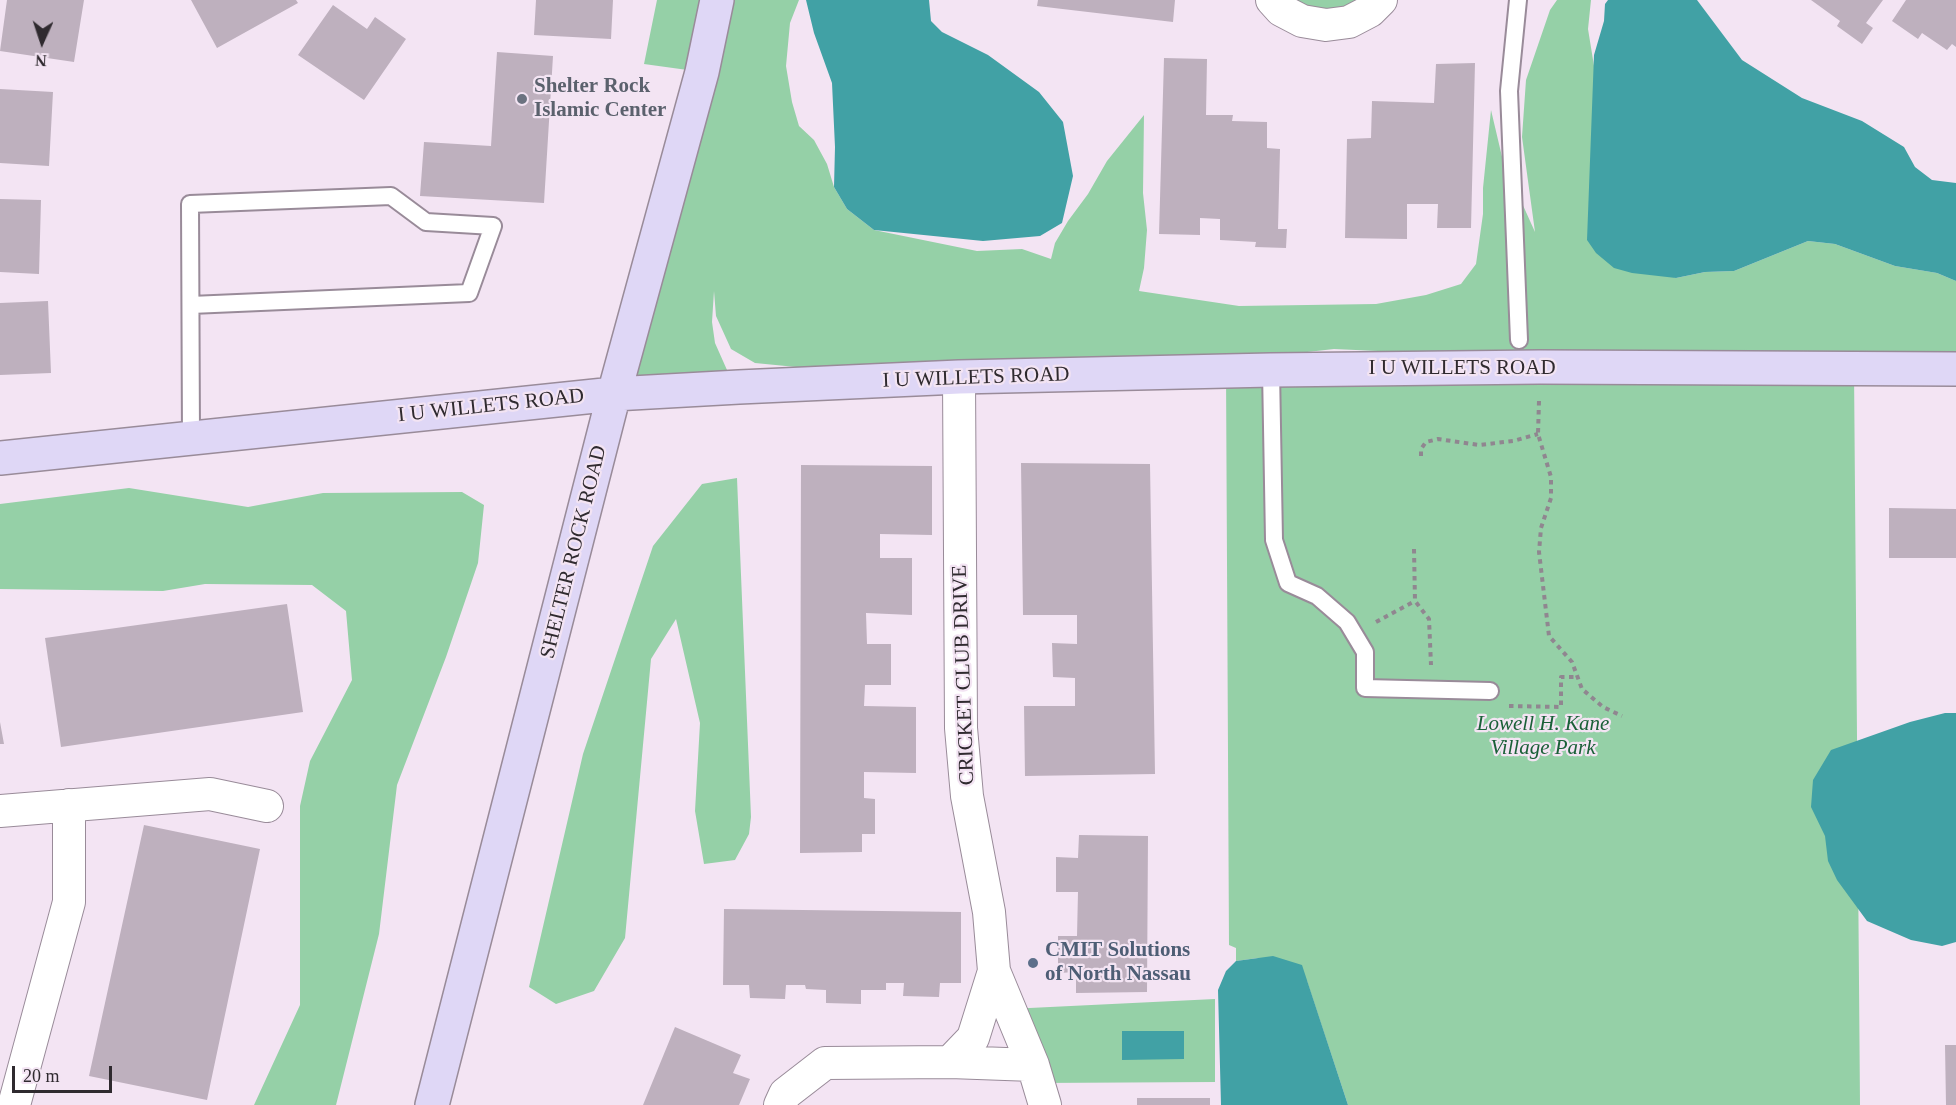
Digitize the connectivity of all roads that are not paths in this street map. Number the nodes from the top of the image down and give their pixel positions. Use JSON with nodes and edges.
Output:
{"nodes":[{"id":1,"x":717,"y":0,"type":"edge"},
{"id":2,"x":1272,"y":0,"type":"edge"},
{"id":3,"x":1381,"y":0,"type":"edge"},
{"id":4,"x":1518,"y":0,"type":"edge"},
{"id":5,"x":191,"y":305,"type":"junction"},
{"id":6,"x":1520,"y":340,"type":"dead end"},
{"id":7,"x":1956,"y":369,"type":"edge"},
{"id":8,"x":1271,"y":370,"type":"junction"},
{"id":9,"x":959,"y":377,"type":"junction"},
{"id":10,"x":614,"y":394,"type":"junction"},
{"id":11,"x":191,"y":437,"type":"junction"},
{"id":12,"x":0,"y":458,"type":"edge"},
{"id":13,"x":1490,"y":691,"type":"road end"},
{"id":14,"x":69,"y":805,"type":"junction"},
{"id":15,"x":267,"y":806,"type":"dead end"},
{"id":16,"x":0,"y":811,"type":"edge"},
{"id":17,"x":994,"y":971,"type":"junction"},
{"id":18,"x":950,"y":1062,"type":"junction"},
{"id":19,"x":1033,"y":1065,"type":"junction"},
{"id":20,"x":14,"y":1105,"type":"edge"},
{"id":21,"x":432,"y":1105,"type":"edge"},
{"id":22,"x":780,"y":1105,"type":"edge"},
{"id":23,"x":1045,"y":1105,"type":"edge"}],
"edges":[{"from":1,"to":10,"type":"main road","name":"SHELTER ROCK ROAD"},
{"from":2,"to":3,"type":"street"},
{"from":4,"to":6,"type":"lane"},
{"from":5,"to":5,"type":"lane"},
{"from":5,"to":11,"type":"lane"},
{"from":7,"to":8,"type":"main road","name":"I U WILLETS ROAD"},
{"from":8,"to":9,"type":"main road","name":"I U WILLETS ROAD"},
{"from":8,"to":13,"type":"lane"},
{"from":9,"to":10,"type":"main road","name":"I U WILLETS ROAD"},
{"from":9,"to":17,"type":"street","name":"CRICKET CLUB DRIVE"},
{"from":10,"to":11,"type":"main road","name":"I U WILLETS ROAD"},
{"from":10,"to":21,"type":"main road","name":"SHELTER ROCK ROAD"},
{"from":11,"to":12,"type":"main road","name":"I U WILLETS ROAD"},
{"from":14,"to":15,"type":"street"},
{"from":14,"to":16,"type":"street"},
{"from":14,"to":20,"type":"street"},
{"from":17,"to":18,"type":"street","name":"CRICKET CLUB DRIVE"},
{"from":17,"to":19,"type":"street","name":"CRICKET CLUB DRIVE"},
{"from":18,"to":19,"type":"street"},
{"from":18,"to":22,"type":"street"},
{"from":19,"to":23,"type":"street","name":"CRICKET CLUB DRIVE"}]}
